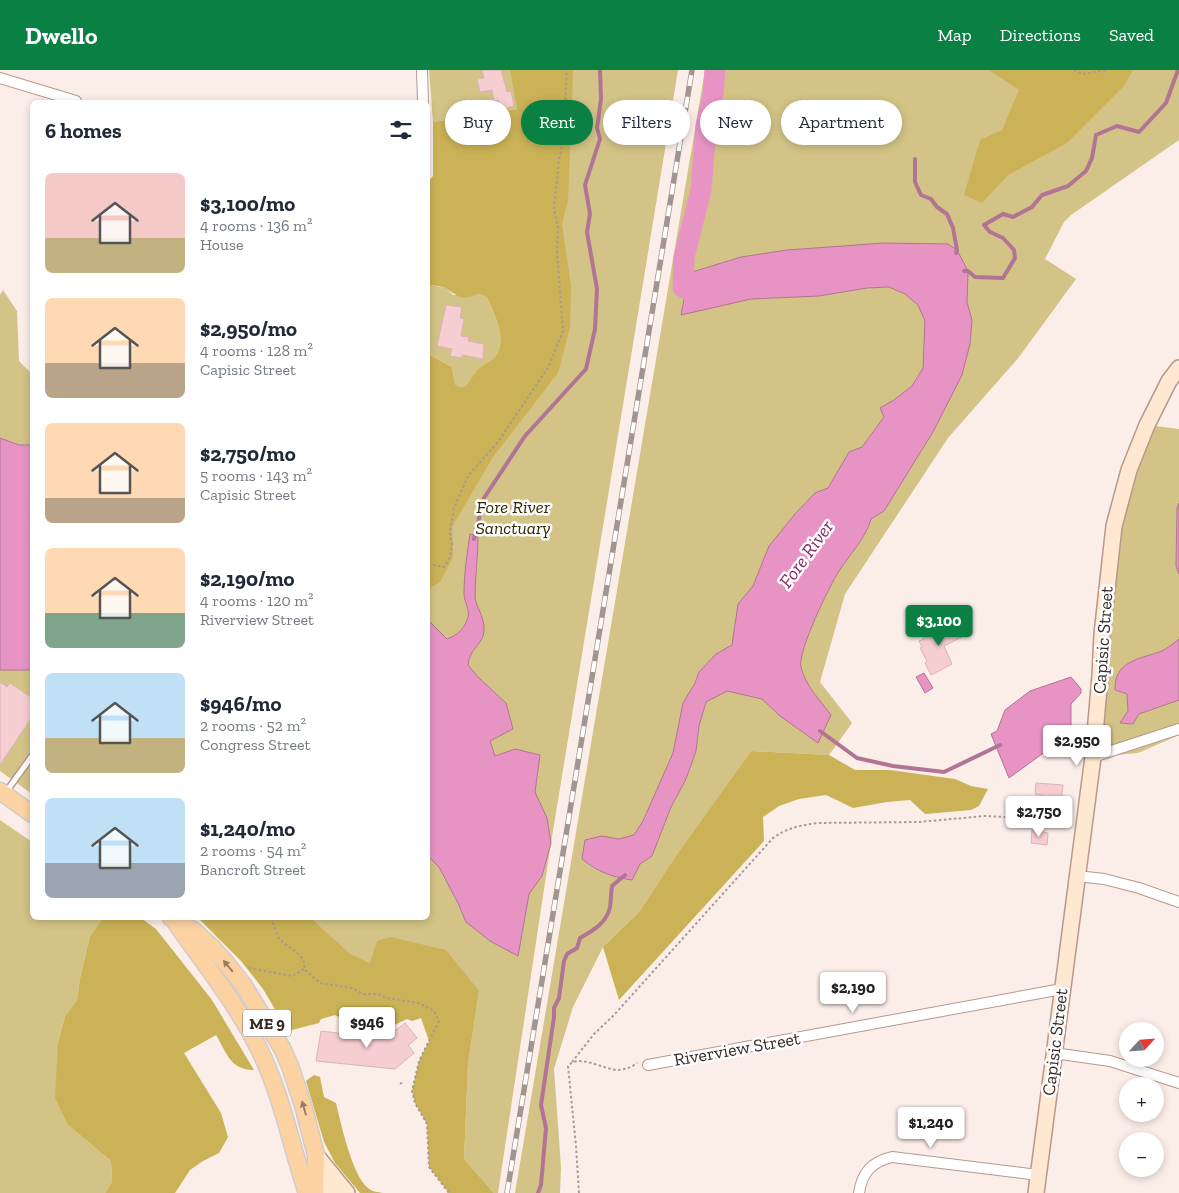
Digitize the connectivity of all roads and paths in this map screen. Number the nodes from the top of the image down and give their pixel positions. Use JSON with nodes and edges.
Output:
{"nodes":[{"id":1,"x":422,"y":70,"type":"edge"},
{"id":2,"x":566,"y":70,"type":"edge"},
{"id":3,"x":1074,"y":70,"type":"edge"},
{"id":4,"x":1106,"y":70,"type":"edge"},
{"id":5,"x":0,"y":78,"type":"edge"},
{"id":6,"x":73,"y":100,"type":"edge"},
{"id":7,"x":423,"y":100,"type":"edge"},
{"id":8,"x":1179,"y":368,"type":"edge"},
{"id":9,"x":430,"y":564,"type":"edge"},
{"id":10,"x":1179,"y":729,"type":"edge"},
{"id":11,"x":1093,"y":756,"type":"junction"},
{"id":12,"x":30,"y":758,"type":"edge"},
{"id":13,"x":2,"y":793,"type":"edge"},
{"id":14,"x":30,"y":813,"type":"edge"},
{"id":15,"x":1005,"y":817,"type":"dead end"},
{"id":16,"x":1077,"y":876,"type":"junction"},
{"id":17,"x":1179,"y":902,"type":"edge"},
{"id":18,"x":174,"y":920,"type":"edge"},
{"id":19,"x":176,"y":920,"type":"edge"},
{"id":20,"x":272,"y":920,"type":"edge"},
{"id":21,"x":201,"y":958,"type":"junction"},
{"id":22,"x":248,"y":968,"type":"dead end"},
{"id":23,"x":304,"y":969,"type":"junction"},
{"id":24,"x":1062,"y":989,"type":"junction"},
{"id":25,"x":1054,"y":1053,"type":"junction"},
{"id":26,"x":572,"y":1062,"type":"junction"},
{"id":27,"x":648,"y":1065,"type":"joint"},
{"id":28,"x":404,"y":1081,"type":"dead end"},
{"id":29,"x":1179,"y":1083,"type":"edge"},
{"id":30,"x":400,"y":1084,"type":"dead end"},
{"id":31,"x":316,"y":1155,"type":"junction"},
{"id":32,"x":315,"y":1185,"type":"edge"},
{"id":33,"x":1039,"y":1188,"type":"edge"},
{"id":34,"x":307,"y":1193,"type":"edge"},
{"id":35,"x":334,"y":1193,"type":"edge"},
{"id":36,"x":347,"y":1193,"type":"edge"},
{"id":37,"x":449,"y":1193,"type":"edge"},
{"id":38,"x":579,"y":1193,"type":"edge"},
{"id":39,"x":859,"y":1193,"type":"edge"}],
"edges":[{"from":1,"to":7,"type":"street"},
{"from":2,"to":9,"type":"path"},
{"from":3,"to":4,"type":"path"},
{"from":5,"to":6,"type":"street"},
{"from":8,"to":11,"type":"street","name":"Capisic Street"},
{"from":10,"to":11,"type":"street"},
{"from":11,"to":16,"type":"street","name":"Capisic Street"},
{"from":12,"to":13,"type":"lane"},
{"from":13,"to":14,"type":"main road"},
{"from":15,"to":26,"type":"path"},
{"from":16,"to":17,"type":"street"},
{"from":16,"to":24,"type":"street","name":"Capisic Street"},
{"from":18,"to":21,"type":"main road","number":"ME 9"},
{"from":31,"to":19,"type":"main road","number":"ME 9","one_way":true},
{"from":20,"to":23,"type":"path"},
{"from":21,"to":32,"type":"main road","number":"ME 9"},
{"from":21,"to":34,"type":"main road","number":"ME 9"},
{"from":22,"to":23,"type":"path"},
{"from":23,"to":37,"type":"path"},
{"from":24,"to":25,"type":"street","name":"Capisic Street"},
{"from":24,"to":27,"type":"street","name":"Riverview Street"},
{"from":25,"to":29,"type":"street"},
{"from":25,"to":33,"type":"street","name":"Capisic Street"},
{"from":26,"to":27,"type":"path"},
{"from":26,"to":38,"type":"path"},
{"from":28,"to":30,"type":"path"},
{"from":31,"to":32,"type":"main road","number":"ME 9"},
{"from":31,"to":36,"type":"street"},
{"from":32,"to":35,"type":"street"},
{"from":33,"to":39,"type":"street"}]}
